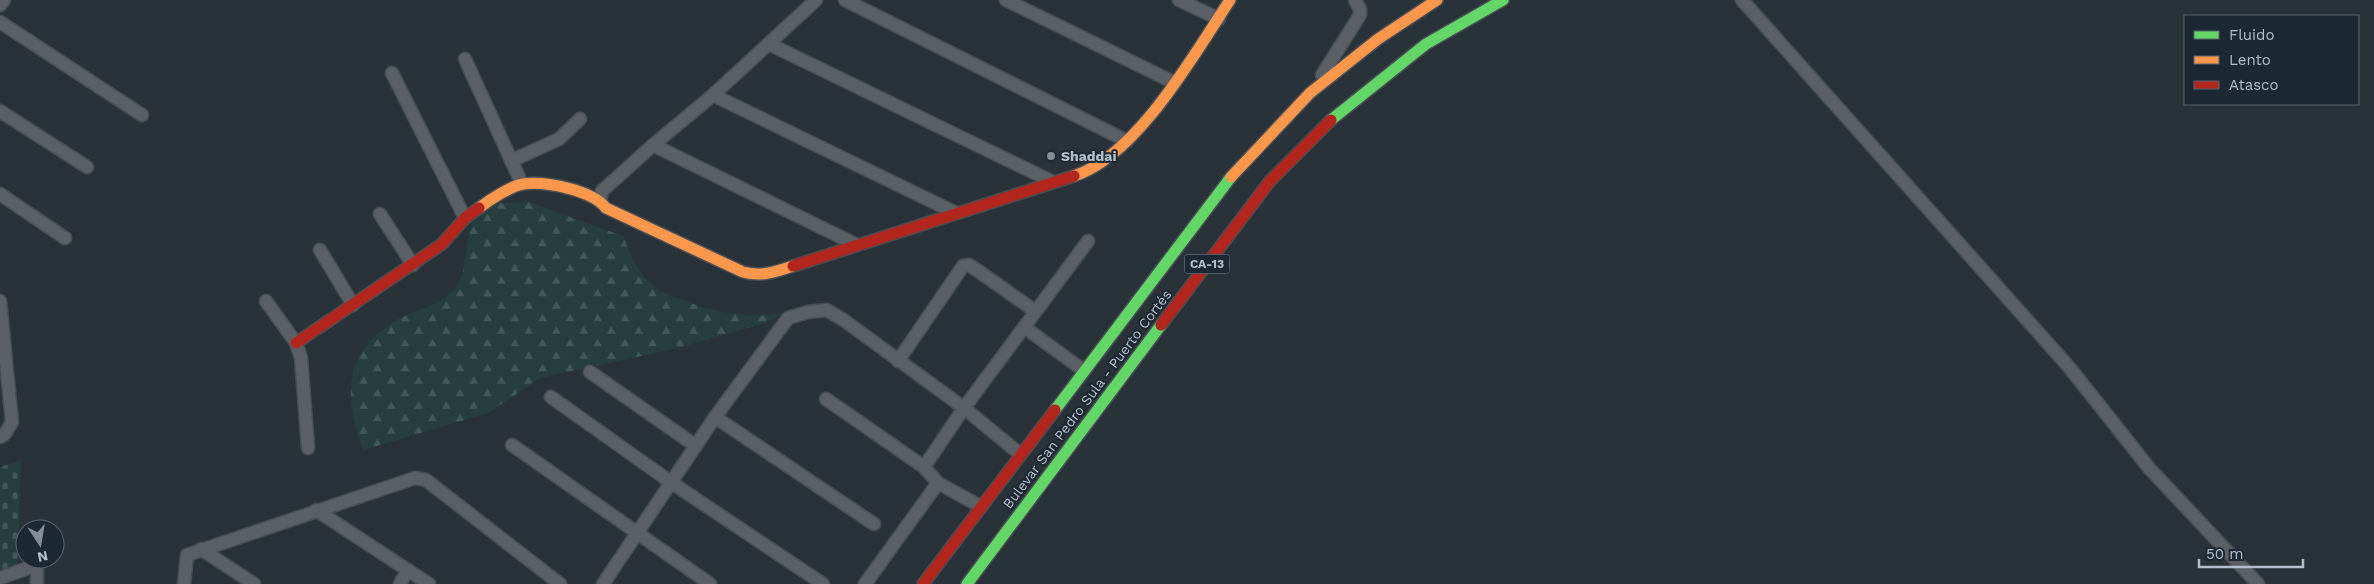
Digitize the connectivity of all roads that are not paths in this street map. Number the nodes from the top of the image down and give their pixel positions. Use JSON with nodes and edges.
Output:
{"nodes":[{"id":1,"x":4,"y":0,"type":"edge"},
{"id":2,"x":816,"y":0,"type":"edge"},
{"id":3,"x":845,"y":0,"type":"edge"},
{"id":4,"x":1006,"y":0,"type":"edge"},
{"id":5,"x":1179,"y":0,"type":"edge"},
{"id":6,"x":1230,"y":0,"type":"edge"},
{"id":7,"x":1354,"y":0,"type":"edge"},
{"id":8,"x":1437,"y":0,"type":"edge"},
{"id":9,"x":1503,"y":0,"type":"edge"},
{"id":10,"x":1742,"y":0,"type":"edge"},
{"id":11,"x":0,"y":5,"type":"edge"},
{"id":12,"x":1219,"y":19,"type":"junction"},
{"id":13,"x":0,"y":22,"type":"edge"},
{"id":14,"x":769,"y":44,"type":"junction"},
{"id":15,"x":465,"y":59,"type":"dead end"},
{"id":16,"x":392,"y":73,"type":"dead end"},
{"id":17,"x":1175,"y":83,"type":"junction"},
{"id":18,"x":1310,"y":93,"type":"junction"},
{"id":19,"x":714,"y":95,"type":"junction"},
{"id":20,"x":0,"y":111,"type":"edge"},
{"id":21,"x":142,"y":115,"type":"dead end"},
{"id":22,"x":580,"y":119,"type":"dead end"},
{"id":23,"x":1127,"y":142,"type":"junction"},
{"id":24,"x":652,"y":145,"type":"junction"},
{"id":25,"x":511,"y":161,"type":"junction"},
{"id":26,"x":87,"y":167,"type":"dead end"},
{"id":27,"x":1052,"y":182,"type":"junction"},
{"id":28,"x":522,"y":184,"type":"junction"},
{"id":29,"x":0,"y":194,"type":"edge"},
{"id":30,"x":600,"y":200,"type":"junction"},
{"id":31,"x":956,"y":213,"type":"junction"},
{"id":32,"x":380,"y":214,"type":"dead end"},
{"id":33,"x":465,"y":218,"type":"junction"},
{"id":34,"x":65,"y":238,"type":"dead end"},
{"id":35,"x":1088,"y":241,"type":"dead end"},
{"id":36,"x":857,"y":245,"type":"junction"},
{"id":37,"x":320,"y":250,"type":"dead end"},
{"id":38,"x":412,"y":265,"type":"junction"},
{"id":39,"x":0,"y":301,"type":"edge"},
{"id":40,"x":266,"y":301,"type":"dead end"},
{"id":41,"x":353,"y":305,"type":"junction"},
{"id":42,"x":1035,"y":311,"type":"junction"},
{"id":43,"x":1024,"y":327,"type":"junction"},
{"id":44,"x":296,"y":343,"type":"junction"},
{"id":45,"x":898,"y":361,"type":"junction"},
{"id":46,"x":1083,"y":370,"type":"junction"},
{"id":47,"x":590,"y":372,"type":"dead end"},
{"id":48,"x":551,"y":397,"type":"dead end"},
{"id":49,"x":826,"y":399,"type":"dead end"},
{"id":50,"x":964,"y":408,"type":"junction"},
{"id":51,"x":715,"y":417,"type":"junction"},
{"id":52,"x":0,"y":437,"type":"edge"},
{"id":53,"x":512,"y":444,"type":"dead end"},
{"id":54,"x":696,"y":446,"type":"junction"},
{"id":55,"x":308,"y":448,"type":"dead end"},
{"id":56,"x":1020,"y":454,"type":"junction"},
{"id":57,"x":924,"y":467,"type":"junction"},
{"id":58,"x":672,"y":483,"type":"junction"},
{"id":59,"x":938,"y":483,"type":"junction"},
{"id":60,"x":980,"y":506,"type":"junction"},
{"id":61,"x":316,"y":510,"type":"junction"},
{"id":62,"x":874,"y":524,"type":"dead end"},
{"id":63,"x":637,"y":534,"type":"junction"},
{"id":64,"x":201,"y":549,"type":"junction"},
{"id":65,"x":408,"y":570,"type":"junction"},
{"id":66,"x":0,"y":578,"type":"edge"},
{"id":67,"x":36,"y":584,"type":"edge"},
{"id":68,"x":184,"y":584,"type":"edge"},
{"id":69,"x":254,"y":584,"type":"edge"},
{"id":70,"x":400,"y":584,"type":"edge"},
{"id":71,"x":429,"y":584,"type":"edge"},
{"id":72,"x":560,"y":584,"type":"edge"},
{"id":73,"x":603,"y":584,"type":"edge"},
{"id":74,"x":710,"y":584,"type":"edge"},
{"id":75,"x":823,"y":584,"type":"edge"},
{"id":76,"x":865,"y":584,"type":"edge"},
{"id":77,"x":922,"y":584,"type":"edge"},
{"id":78,"x":967,"y":584,"type":"edge"},
{"id":79,"x":2258,"y":584,"type":"edge"}],
"edges":[{"from":1,"to":11,"type":"street"},
{"from":2,"to":14,"type":"street"},
{"from":3,"to":23,"type":"street"},
{"from":4,"to":17,"type":"street"},
{"from":5,"to":12,"type":"street"},
{"from":6,"to":12,"type":"main road"},
{"from":7,"to":18,"type":"street"},
{"from":8,"to":18,"type":"main road","name":"Bulevar San Pedro Sula - Puerto Cortés","number":"CA-13"},
{"from":9,"to":78,"type":"main road","name":"Bulevar San Pedro Sula - Puerto Cortés","number":"CA-13"},
{"from":10,"to":79,"type":"street"},
{"from":12,"to":17,"type":"main road"},
{"from":13,"to":21,"type":"street"},
{"from":14,"to":19,"type":"street"},
{"from":14,"to":27,"type":"street"},
{"from":15,"to":25,"type":"street"},
{"from":16,"to":33,"type":"street"},
{"from":17,"to":23,"type":"main road"},
{"from":18,"to":46,"type":"main road","name":"Bulevar San Pedro Sula - Puerto Cortés","number":"CA-13"},
{"from":19,"to":24,"type":"street"},
{"from":19,"to":31,"type":"street"},
{"from":20,"to":26,"type":"street"},
{"from":22,"to":25,"type":"street"},
{"from":23,"to":27,"type":"main road"},
{"from":24,"to":30,"type":"street"},
{"from":24,"to":36,"type":"street"},
{"from":25,"to":28,"type":"street"},
{"from":27,"to":31,"type":"main road"},
{"from":28,"to":30,"type":"main road"},
{"from":28,"to":33,"type":"main road"},
{"from":29,"to":34,"type":"street"},
{"from":30,"to":36,"type":"main road"},
{"from":31,"to":36,"type":"main road"},
{"from":32,"to":38,"type":"street"},
{"from":33,"to":38,"type":"main road"},
{"from":35,"to":42,"type":"street"},
{"from":37,"to":41,"type":"street"},
{"from":38,"to":41,"type":"main road"},
{"from":39,"to":52,"type":"street"},
{"from":40,"to":44,"type":"street"},
{"from":41,"to":44,"type":"main road"},
{"from":42,"to":43,"type":"street"},
{"from":42,"to":45,"type":"street"},
{"from":43,"to":46,"type":"street"},
{"from":43,"to":50,"type":"street"},
{"from":44,"to":55,"type":"street"},
{"from":45,"to":50,"type":"street"},
{"from":45,"to":51,"type":"street"},
{"from":46,"to":56,"type":"main road","name":"Bulevar San Pedro Sula - Puerto Cortés","number":"CA-13"},
{"from":47,"to":54,"type":"street"},
{"from":48,"to":58,"type":"street"},
{"from":49,"to":57,"type":"street"},
{"from":50,"to":56,"type":"street"},
{"from":50,"to":57,"type":"street"},
{"from":51,"to":54,"type":"street"},
{"from":51,"to":62,"type":"street"},
{"from":53,"to":63,"type":"street"},
{"from":54,"to":58,"type":"street"},
{"from":56,"to":60,"type":"main road","name":"Bulevar San Pedro Sula - Puerto Cortés","number":"CA-13"},
{"from":57,"to":59,"type":"street"},
{"from":58,"to":63,"type":"street"},
{"from":58,"to":75,"type":"street"},
{"from":59,"to":60,"type":"street"},
{"from":59,"to":76,"type":"street"},
{"from":60,"to":77,"type":"main road","name":"Bulevar San Pedro Sula - Puerto Cortés","number":"CA-13"},
{"from":61,"to":64,"type":"street"},
{"from":61,"to":65,"type":"street"},
{"from":61,"to":72,"type":"street"},
{"from":63,"to":73,"type":"street"},
{"from":63,"to":74,"type":"street"},
{"from":64,"to":68,"type":"street"},
{"from":64,"to":69,"type":"street"},
{"from":65,"to":70,"type":"street"},
{"from":65,"to":71,"type":"street"},
{"from":66,"to":67,"type":"street"}]}
